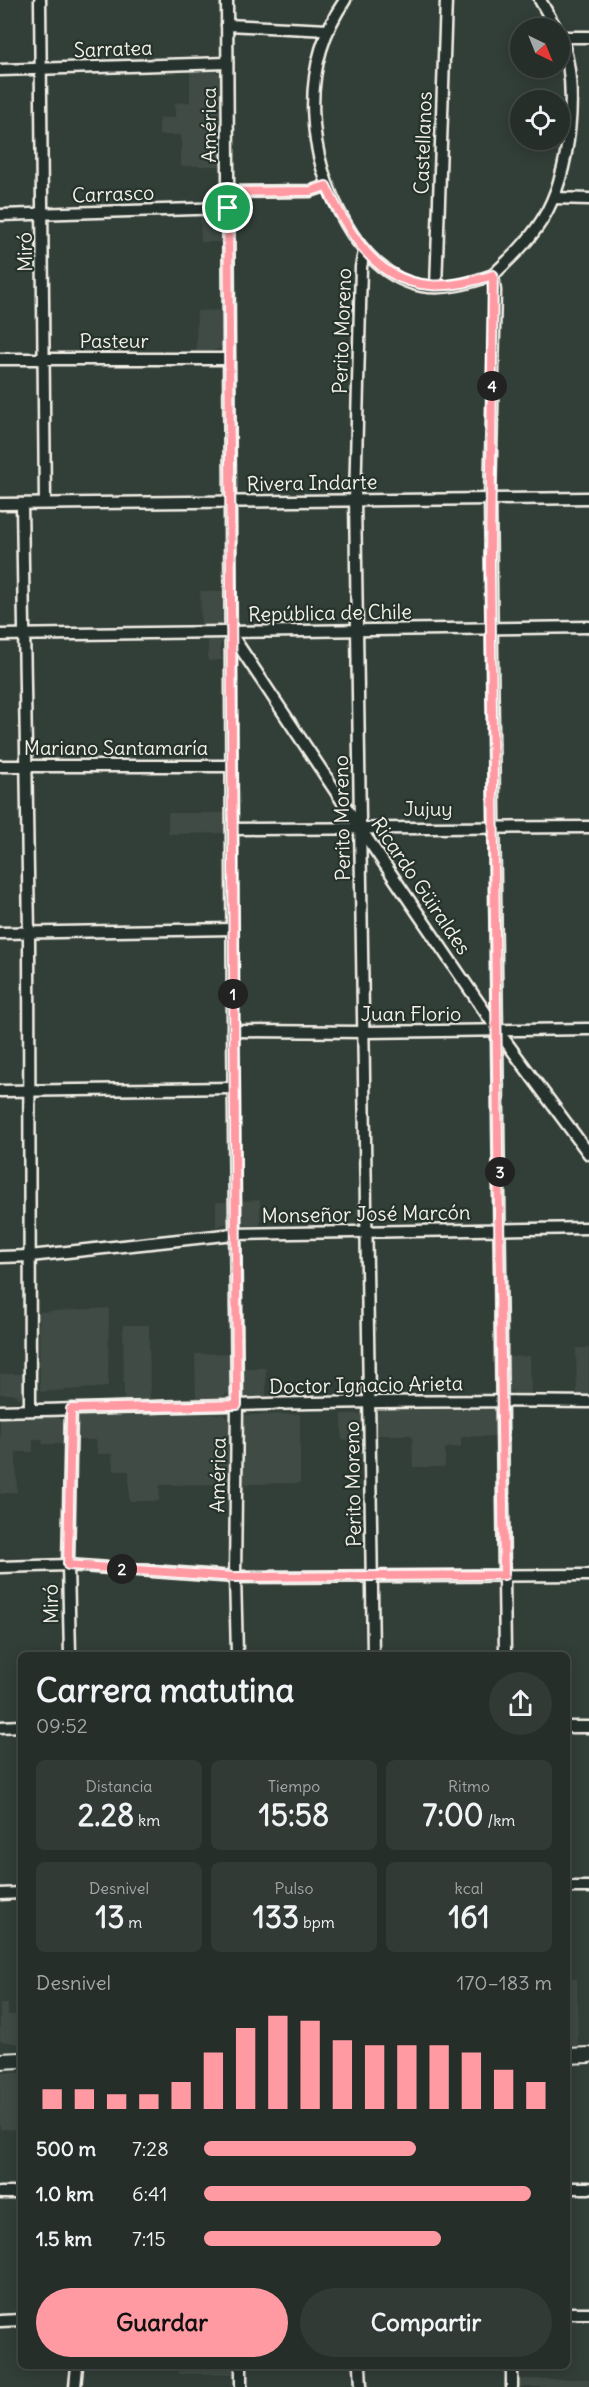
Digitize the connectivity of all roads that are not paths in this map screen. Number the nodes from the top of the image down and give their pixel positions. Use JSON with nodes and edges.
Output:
{"nodes":[{"id":1,"x":40,"y":0,"type":"edge"},
{"id":2,"x":227,"y":0,"type":"edge"},
{"id":3,"x":345,"y":0,"type":"edge"},
{"id":4,"x":446,"y":0,"type":"edge"},
{"id":5,"x":540,"y":0,"type":"edge"},
{"id":6,"x":550,"y":18,"type":"edge"},
{"id":7,"x":227,"y":25,"type":"junction"},
{"id":8,"x":328,"y":30,"type":"junction"},
{"id":9,"x":570,"y":34,"type":"edge"},
{"id":10,"x":589,"y":37,"type":"edge"},
{"id":11,"x":227,"y":63,"type":"junction"},
{"id":12,"x":0,"y":70,"type":"edge"},
{"id":13,"x":41,"y":70,"type":"junction"},
{"id":14,"x":568,"y":78,"type":"edge"},
{"id":15,"x":326,"y":186,"type":"junction"},
{"id":16,"x":228,"y":192,"type":"junction"},
{"id":17,"x":554,"y":198,"type":"junction"},
{"id":18,"x":589,"y":199,"type":"edge"},
{"id":19,"x":228,"y":208,"type":"junction"},
{"id":20,"x":0,"y":215,"type":"edge"},
{"id":21,"x":43,"y":215,"type":"junction"},
{"id":22,"x":364,"y":252,"type":"junction"},
{"id":23,"x":493,"y":275,"type":"junction"},
{"id":24,"x":436,"y":287,"type":"junction"},
{"id":25,"x":45,"y":358,"type":"junction"},
{"id":26,"x":0,"y":359,"type":"edge"},
{"id":27,"x":228,"y":359,"type":"junction"},
{"id":28,"x":490,"y":498,"type":"junction"},
{"id":29,"x":589,"y":498,"type":"edge"},
{"id":30,"x":354,"y":500,"type":"junction"},
{"id":31,"x":45,"y":503,"type":"junction"},
{"id":32,"x":229,"y":503,"type":"junction"},
{"id":33,"x":0,"y":504,"type":"edge"},
{"id":34,"x":22,"y":504,"type":"junction"},
{"id":35,"x":589,"y":627,"type":"edge"},
{"id":36,"x":357,"y":630,"type":"junction"},
{"id":37,"x":491,"y":630,"type":"junction"},
{"id":38,"x":231,"y":633,"type":"junction"},
{"id":39,"x":25,"y":634,"type":"junction"},
{"id":40,"x":0,"y":635,"type":"edge"},
{"id":41,"x":27,"y":765,"type":"junction"},
{"id":42,"x":0,"y":766,"type":"edge"},
{"id":43,"x":231,"y":766,"type":"junction"},
{"id":44,"x":494,"y":827,"type":"junction"},
{"id":45,"x":589,"y":827,"type":"edge"},
{"id":46,"x":360,"y":828,"type":"junction"},
{"id":47,"x":232,"y":829,"type":"junction"},
{"id":48,"x":232,"y":928,"type":"junction"},
{"id":49,"x":0,"y":933,"type":"edge"},
{"id":50,"x":29,"y":933,"type":"junction"},
{"id":51,"x":589,"y":1029,"type":"edge"},
{"id":52,"x":233,"y":1031,"type":"junction"},
{"id":53,"x":498,"y":1031,"type":"junction"},
{"id":54,"x":364,"y":1032,"type":"junction"},
{"id":55,"x":233,"y":1088,"type":"junction"},
{"id":56,"x":0,"y":1090,"type":"edge"},
{"id":57,"x":30,"y":1090,"type":"junction"},
{"id":58,"x":589,"y":1154,"type":"edge"},
{"id":59,"x":589,"y":1228,"type":"edge"},
{"id":60,"x":500,"y":1229,"type":"junction"},
{"id":61,"x":366,"y":1231,"type":"junction"},
{"id":62,"x":234,"y":1234,"type":"junction"},
{"id":63,"x":30,"y":1256,"type":"junction"},
{"id":64,"x":0,"y":1257,"type":"edge"},
{"id":65,"x":503,"y":1401,"type":"junction"},
{"id":66,"x":589,"y":1401,"type":"edge"},
{"id":67,"x":370,"y":1403,"type":"junction"},
{"id":68,"x":237,"y":1405,"type":"junction"},
{"id":69,"x":71,"y":1409,"type":"junction"},
{"id":70,"x":30,"y":1410,"type":"junction"},
{"id":71,"x":0,"y":1411,"type":"edge"},
{"id":72,"x":68,"y":1565,"type":"junction"},
{"id":73,"x":0,"y":1567,"type":"edge"},
{"id":74,"x":504,"y":1575,"type":"junction"},
{"id":75,"x":589,"y":1575,"type":"edge"},
{"id":76,"x":373,"y":1576,"type":"junction"},
{"id":77,"x":235,"y":1577,"type":"junction"},
{"id":78,"x":70,"y":1652,"type":"edge"},
{"id":79,"x":237,"y":1652,"type":"edge"},
{"id":80,"x":373,"y":1652,"type":"edge"},
{"id":81,"x":505,"y":1652,"type":"edge"},
{"id":82,"x":18,"y":1726,"type":"edge"},
{"id":83,"x":0,"y":1727,"type":"edge"},
{"id":84,"x":570,"y":1727,"type":"edge"},
{"id":85,"x":589,"y":1727,"type":"edge"},
{"id":86,"x":570,"y":1887,"type":"edge"},
{"id":87,"x":589,"y":1887,"type":"edge"},
{"id":88,"x":18,"y":1893,"type":"edge"},
{"id":89,"x":0,"y":1894,"type":"edge"},
{"id":90,"x":589,"y":2055,"type":"edge"},
{"id":91,"x":570,"y":2056,"type":"edge"},
{"id":92,"x":0,"y":2061,"type":"edge"},
{"id":93,"x":18,"y":2061,"type":"edge"},
{"id":94,"x":570,"y":2188,"type":"edge"},
{"id":95,"x":589,"y":2188,"type":"edge"},
{"id":96,"x":0,"y":2193,"type":"edge"},
{"id":97,"x":18,"y":2193,"type":"edge"},
{"id":98,"x":570,"y":2313,"type":"edge"},
{"id":99,"x":589,"y":2313,"type":"edge"},
{"id":100,"x":18,"y":2320,"type":"edge"},
{"id":101,"x":0,"y":2321,"type":"edge"},
{"id":102,"x":77,"y":2369,"type":"edge"},
{"id":103,"x":241,"y":2369,"type":"edge"},
{"id":104,"x":360,"y":2369,"type":"edge"},
{"id":105,"x":512,"y":2369,"type":"edge"},
{"id":106,"x":75,"y":2387,"type":"edge"},
{"id":107,"x":241,"y":2387,"type":"edge"},
{"id":108,"x":361,"y":2387,"type":"edge"},
{"id":109,"x":512,"y":2387,"type":"edge"}],
"edges":[{"from":1,"to":13,"type":"street","name":"Miró"},
{"from":2,"to":7,"type":"street","name":"América"},
{"from":3,"to":8,"type":"street","name":"Perito Moreno"},
{"from":4,"to":24,"type":"street","name":"Castellanos"},
{"from":5,"to":6,"type":"street"},
{"from":7,"to":8,"type":"street"},
{"from":7,"to":11,"type":"street","name":"América"},
{"from":8,"to":15,"type":"street","name":"Perito Moreno"},
{"from":9,"to":10,"type":"street"},
{"from":11,"to":13,"type":"street","name":"Sarratea"},
{"from":11,"to":16,"type":"street","name":"América"},
{"from":12,"to":13,"type":"street","name":"Sarratea"},
{"from":13,"to":21,"type":"street","name":"Miró"},
{"from":14,"to":17,"type":"street"},
{"from":15,"to":16,"type":"street"},
{"from":15,"to":22,"type":"street","name":"Perito Moreno"},
{"from":16,"to":19,"type":"street","name":"América"},
{"from":17,"to":18,"type":"street"},
{"from":17,"to":23,"type":"street"},
{"from":19,"to":21,"type":"street","name":"Carrasco"},
{"from":19,"to":27,"type":"street","name":"América"},
{"from":20,"to":21,"type":"street","name":"Carrasco"},
{"from":21,"to":25,"type":"street","name":"Miró"},
{"from":22,"to":24,"type":"street"},
{"from":22,"to":30,"type":"street","name":"Perito Moreno"},
{"from":23,"to":24,"type":"street"},
{"from":23,"to":28,"type":"street"},
{"from":25,"to":26,"type":"street","name":"Pasteur"},
{"from":25,"to":27,"type":"street","name":"Pasteur"},
{"from":25,"to":31,"type":"street","name":"Miró"},
{"from":27,"to":32,"type":"street","name":"América"},
{"from":28,"to":29,"type":"street","name":"Rivera Indarte"},
{"from":28,"to":30,"type":"street","name":"Rivera Indarte"},
{"from":28,"to":37,"type":"street"},
{"from":30,"to":32,"type":"street","name":"Rivera Indarte"},
{"from":30,"to":36,"type":"street","name":"Perito Moreno"},
{"from":31,"to":32,"type":"street","name":"Rivera Indarte"},
{"from":31,"to":34,"type":"street","name":"Rivera Indarte"},
{"from":32,"to":38,"type":"street","name":"América"},
{"from":33,"to":34,"type":"street","name":"Rivera Indarte"},
{"from":34,"to":39,"type":"street"},
{"from":35,"to":37,"type":"street","name":"República de Chile"},
{"from":36,"to":37,"type":"street","name":"República de Chile"},
{"from":36,"to":38,"type":"street","name":"República de Chile"},
{"from":36,"to":46,"type":"street","name":"Perito Moreno"},
{"from":37,"to":44,"type":"street"},
{"from":38,"to":39,"type":"street","name":"República de Chile"},
{"from":38,"to":43,"type":"street","name":"América"},
{"from":38,"to":46,"type":"street","name":"Ricardo Güiraldes"},
{"from":39,"to":40,"type":"street","name":"República de Chile"},
{"from":39,"to":41,"type":"street"},
{"from":41,"to":42,"type":"street","name":"Mariano Santamaría"},
{"from":41,"to":43,"type":"street","name":"Mariano Santamaría"},
{"from":41,"to":50,"type":"street"},
{"from":43,"to":47,"type":"street","name":"América"},
{"from":44,"to":45,"type":"street","name":"Jujuy"},
{"from":44,"to":46,"type":"street","name":"Jujuy"},
{"from":44,"to":53,"type":"street"},
{"from":46,"to":47,"type":"street","name":"Jujuy"},
{"from":46,"to":53,"type":"street","name":"Ricardo Güiraldes"},
{"from":46,"to":54,"type":"street","name":"Perito Moreno"},
{"from":47,"to":48,"type":"street","name":"América"},
{"from":48,"to":50,"type":"street"},
{"from":48,"to":52,"type":"street","name":"América"},
{"from":49,"to":50,"type":"street"},
{"from":50,"to":57,"type":"street"},
{"from":51,"to":53,"type":"street","name":"Juan Florio"},
{"from":52,"to":54,"type":"street","name":"Juan Florio"},
{"from":52,"to":55,"type":"street","name":"América"},
{"from":53,"to":54,"type":"street","name":"Juan Florio"},
{"from":53,"to":58,"type":"street","name":"Ricardo Güiraldes"},
{"from":53,"to":60,"type":"street"},
{"from":54,"to":61,"type":"street","name":"Perito Moreno"},
{"from":55,"to":57,"type":"street"},
{"from":55,"to":62,"type":"street","name":"América"},
{"from":56,"to":57,"type":"street"},
{"from":57,"to":63,"type":"street"},
{"from":59,"to":60,"type":"street","name":"Monseñor José Marcón"},
{"from":60,"to":61,"type":"street","name":"Monseñor José Marcón"},
{"from":60,"to":65,"type":"street"},
{"from":61,"to":62,"type":"street","name":"Monseñor José Marcón"},
{"from":61,"to":67,"type":"street","name":"Perito Moreno"},
{"from":62,"to":63,"type":"street","name":"Monseñor José Marcón"},
{"from":62,"to":68,"type":"street","name":"América"},
{"from":63,"to":64,"type":"street","name":"Monseñor José Marcón"},
{"from":63,"to":70,"type":"street"},
{"from":65,"to":66,"type":"street","name":"Doctor Ignacio Arieta"},
{"from":65,"to":67,"type":"street","name":"Doctor Ignacio Arieta"},
{"from":65,"to":74,"type":"street"},
{"from":67,"to":68,"type":"street","name":"Doctor Ignacio Arieta"},
{"from":67,"to":76,"type":"street","name":"Perito Moreno"},
{"from":68,"to":69,"type":"street","name":"Doctor Ignacio Arieta"},
{"from":68,"to":77,"type":"street","name":"América"},
{"from":69,"to":70,"type":"street","name":"Doctor Ignacio Arieta"},
{"from":69,"to":72,"type":"street","name":"Miró"},
{"from":70,"to":71,"type":"street","name":"Doctor Ignacio Arieta"},
{"from":72,"to":73,"type":"street"},
{"from":72,"to":77,"type":"street"},
{"from":72,"to":78,"type":"street","name":"Miró"},
{"from":74,"to":75,"type":"street"},
{"from":74,"to":76,"type":"street"},
{"from":74,"to":81,"type":"street"},
{"from":76,"to":77,"type":"street"},
{"from":76,"to":80,"type":"street","name":"Perito Moreno"},
{"from":77,"to":79,"type":"street","name":"América"},
{"from":82,"to":83,"type":"street"},
{"from":84,"to":85,"type":"street"},
{"from":86,"to":87,"type":"street"},
{"from":88,"to":89,"type":"street"},
{"from":90,"to":91,"type":"main road"},
{"from":92,"to":93,"type":"main road"},
{"from":94,"to":95,"type":"street"},
{"from":96,"to":97,"type":"street"},
{"from":98,"to":99,"type":"street"},
{"from":100,"to":101,"type":"street"},
{"from":102,"to":106,"type":"street"},
{"from":103,"to":107,"type":"street"},
{"from":104,"to":108,"type":"street"},
{"from":105,"to":109,"type":"street"}]}
